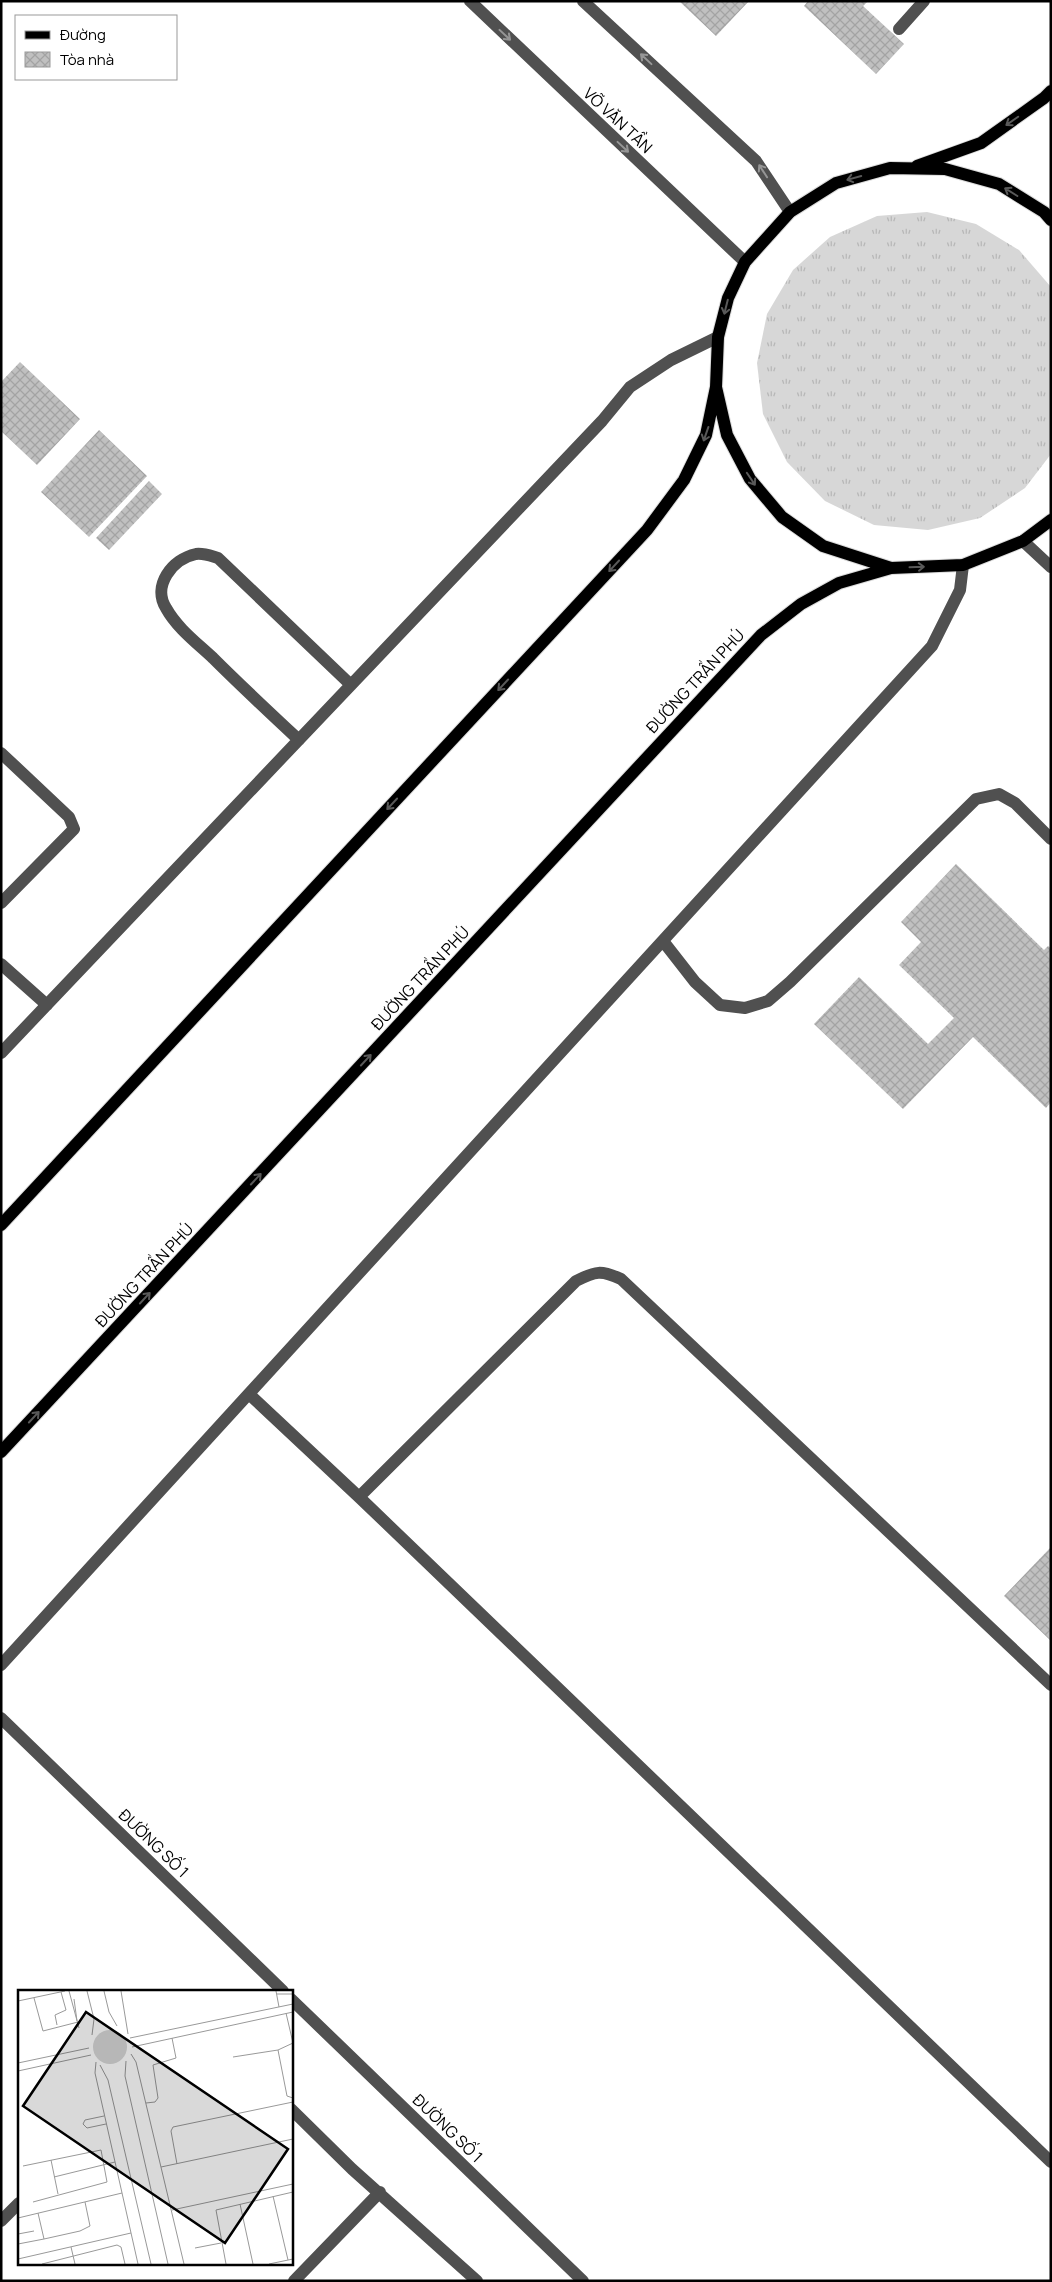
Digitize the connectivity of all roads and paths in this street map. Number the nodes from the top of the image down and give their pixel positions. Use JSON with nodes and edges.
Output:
{"nodes":[{"id":1,"x":470,"y":1,"type":"edge"},
{"id":2,"x":583,"y":1,"type":"edge"},
{"id":3,"x":924,"y":1,"type":"edge"},
{"id":4,"x":900,"y":29,"type":"dead end"},
{"id":5,"x":1051,"y":91,"type":"edge"},
{"id":6,"x":910,"y":168,"type":"junction"},
{"id":7,"x":790,"y":212,"type":"junction"},
{"id":8,"x":1051,"y":220,"type":"edge"},
{"id":9,"x":745,"y":262,"type":"junction"},
{"id":10,"x":718,"y":337,"type":"junction"},
{"id":11,"x":716,"y":386,"type":"junction"},
{"id":12,"x":1051,"y":520,"type":"edge"},
{"id":13,"x":1023,"y":541,"type":"junction"},
{"id":14,"x":963,"y":565,"type":"junction"},
{"id":15,"x":1051,"y":567,"type":"edge"},
{"id":16,"x":891,"y":568,"type":"junction"},
{"id":17,"x":351,"y":685,"type":"junction"},
{"id":18,"x":299,"y":740,"type":"junction"},
{"id":19,"x":1,"y":753,"type":"edge"},
{"id":20,"x":1051,"y":839,"type":"edge"},
{"id":21,"x":1,"y":903,"type":"edge"},
{"id":22,"x":663,"y":941,"type":"junction"},
{"id":23,"x":1,"y":964,"type":"edge"},
{"id":24,"x":47,"y":1005,"type":"junction"},
{"id":25,"x":1,"y":1053,"type":"edge"},
{"id":26,"x":1,"y":1226,"type":"edge"},
{"id":27,"x":249,"y":1394,"type":"junction"},
{"id":28,"x":1,"y":1452,"type":"edge"},
{"id":29,"x":359,"y":1497,"type":"junction"},
{"id":30,"x":1,"y":1665,"type":"edge"},
{"id":31,"x":1051,"y":1685,"type":"edge"},
{"id":32,"x":1,"y":1718,"type":"edge"},
{"id":33,"x":282,"y":1990,"type":"edge"},
{"id":34,"x":292,"y":1999,"type":"edge"},
{"id":35,"x":292,"y":2110,"type":"edge"},
{"id":36,"x":1051,"y":2162,"type":"edge"},
{"id":37,"x":380,"y":2192,"type":"junction"},
{"id":38,"x":18,"y":2203,"type":"edge"},
{"id":39,"x":1,"y":2221,"type":"edge"},
{"id":40,"x":294,"y":2281,"type":"edge"},
{"id":41,"x":477,"y":2281,"type":"edge"},
{"id":42,"x":583,"y":2281,"type":"edge"}],
"edges":[{"from":1,"to":9,"type":"street","name":"VÕ VĂN TẦN","one_way":true},
{"from":7,"to":2,"type":"street","one_way":true},
{"from":3,"to":4,"type":"street"},
{"from":5,"to":6,"type":"main road","one_way":true},
{"from":6,"to":7,"type":"main road","one_way":true},
{"from":8,"to":6,"type":"main road","one_way":true},
{"from":7,"to":9,"type":"main road"},
{"from":9,"to":10,"type":"main road","one_way":true},
{"from":10,"to":11,"type":"main road"},
{"from":10,"to":17,"type":"street"},
{"from":11,"to":16,"type":"main road","one_way":true},
{"from":11,"to":26,"type":"main road","one_way":true},
{"from":12,"to":13,"type":"main road"},
{"from":13,"to":14,"type":"main road"},
{"from":13,"to":15,"type":"street"},
{"from":16,"to":14,"type":"main road","one_way":true},
{"from":14,"to":22,"type":"street"},
{"from":28,"to":16,"type":"main road","name":"ĐƯỜNG TRẦN PHÚ","one_way":true},
{"from":17,"to":18,"type":"street"},
{"from":17,"to":18,"type":"street"},
{"from":18,"to":24,"type":"street"},
{"from":19,"to":21,"type":"street"},
{"from":20,"to":22,"type":"street"},
{"from":22,"to":27,"type":"street"},
{"from":23,"to":24,"type":"street"},
{"from":24,"to":25,"type":"street"},
{"from":27,"to":29,"type":"street"},
{"from":27,"to":30,"type":"street"},
{"from":29,"to":31,"type":"street"},
{"from":29,"to":36,"type":"street"},
{"from":32,"to":33,"type":"street","name":"ĐƯỜNG SỐ 1"},
{"from":34,"to":42,"type":"street","name":"ĐƯỜNG SỐ 1"},
{"from":35,"to":37,"type":"street"},
{"from":37,"to":40,"type":"street"},
{"from":37,"to":41,"type":"street"},
{"from":38,"to":39,"type":"street"}]}
